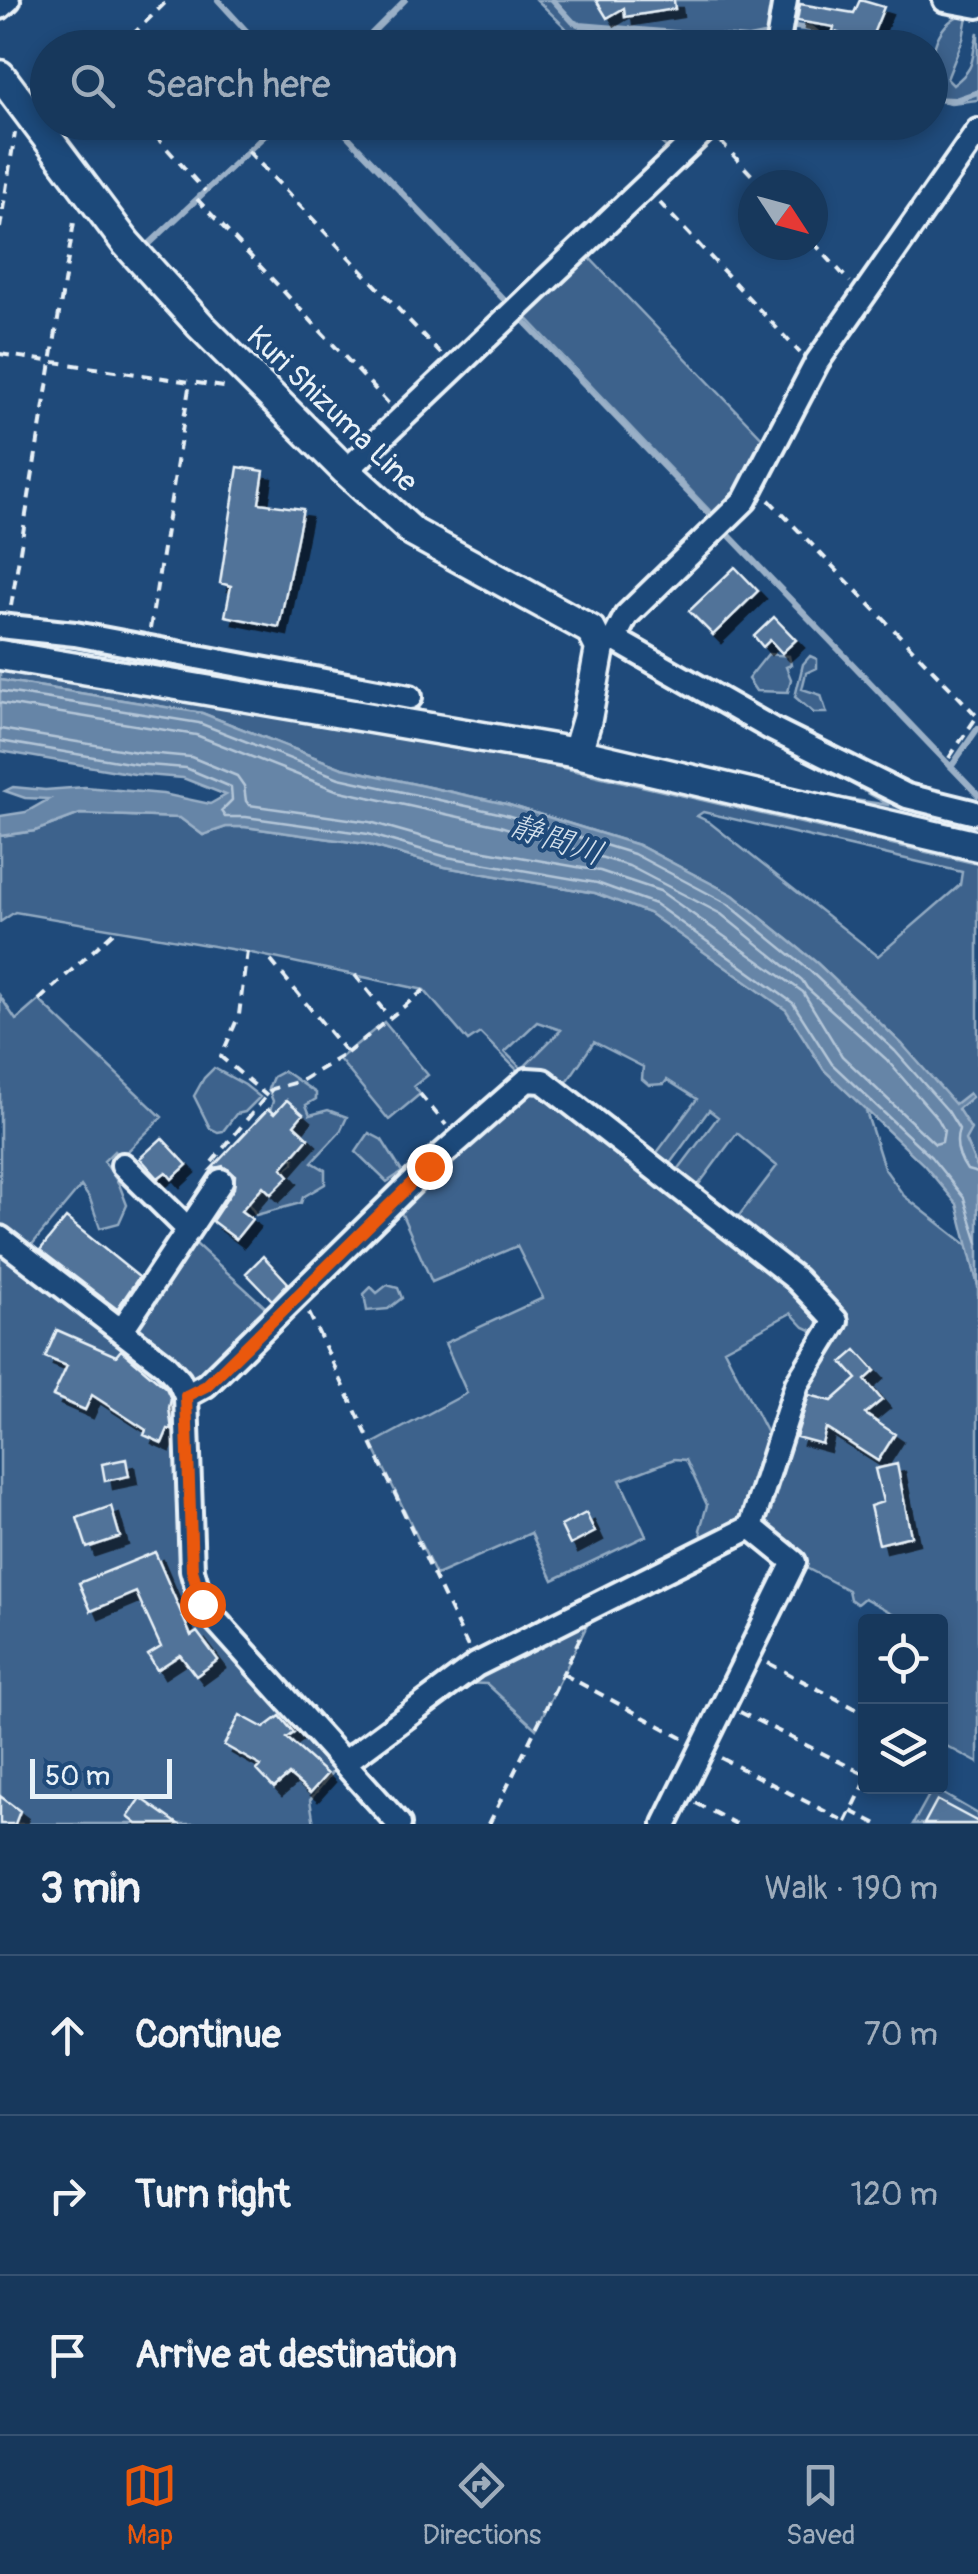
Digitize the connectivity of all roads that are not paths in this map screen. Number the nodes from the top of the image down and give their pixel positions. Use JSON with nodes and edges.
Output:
{"nodes":[{"id":1,"x":8,"y":0,"type":"edge"},
{"id":2,"x":785,"y":0,"type":"edge"},
{"id":3,"x":945,"y":0,"type":"edge"},
{"id":4,"x":978,"y":6,"type":"edge"},
{"id":5,"x":0,"y":7,"type":"edge"},
{"id":6,"x":780,"y":30,"type":"edge"},
{"id":7,"x":0,"y":75,"type":"edge"},
{"id":8,"x":30,"y":115,"type":"edge"},
{"id":9,"x":978,"y":131,"type":"edge"},
{"id":10,"x":49,"y":140,"type":"edge"},
{"id":11,"x":695,"y":140,"type":"edge"},
{"id":12,"x":346,"y":472,"type":"junction"},
{"id":13,"x":4,"y":626,"type":"edge"},
{"id":14,"x":607,"y":644,"type":"junction"},
{"id":15,"x":0,"y":655,"type":"edge"},
{"id":16,"x":410,"y":697,"type":"dead end"},
{"id":17,"x":577,"y":753,"type":"junction"},
{"id":18,"x":972,"y":812,"type":"dead end"},
{"id":19,"x":978,"y":846,"type":"edge"},
{"id":20,"x":124,"y":1165,"type":"dead end"},
{"id":21,"x":221,"y":1181,"type":"road end"},
{"id":22,"x":188,"y":1229,"type":"junction"},
{"id":23,"x":0,"y":1238,"type":"edge"},
{"id":24,"x":121,"y":1331,"type":"junction"},
{"id":25,"x":186,"y":1396,"type":"junction"},
{"id":26,"x":751,"y":1526,"type":"junction"},
{"id":27,"x":344,"y":1763,"type":"junction"},
{"id":28,"x":399,"y":1824,"type":"edge"},
{"id":29,"x":665,"y":1824,"type":"edge"}],
"edges":[{"from":1,"to":5,"type":"street"},
{"from":2,"to":6,"type":"street"},
{"from":3,"to":4,"type":"street"},
{"from":7,"to":8,"type":"main road","name":"Kuri Shizuma Line"},
{"from":9,"to":14,"type":"street"},
{"from":10,"to":12,"type":"main road","name":"Kuri Shizuma Line"},
{"from":11,"to":12,"type":"street"},
{"from":12,"to":14,"type":"main road","name":"Kuri Shizuma Line"},
{"from":13,"to":16,"type":"street"},
{"from":14,"to":17,"type":"main road"},
{"from":14,"to":18,"type":"street"},
{"from":15,"to":17,"type":"main road"},
{"from":17,"to":19,"type":"main road"},
{"from":20,"to":22,"type":"street"},
{"from":21,"to":22,"type":"street"},
{"from":22,"to":24,"type":"street"},
{"from":23,"to":24,"type":"street"},
{"from":24,"to":25,"type":"street"},
{"from":25,"to":26,"type":"street"},
{"from":25,"to":27,"type":"street"},
{"from":26,"to":27,"type":"street"},
{"from":26,"to":29,"type":"street"},
{"from":27,"to":28,"type":"street"}]}
